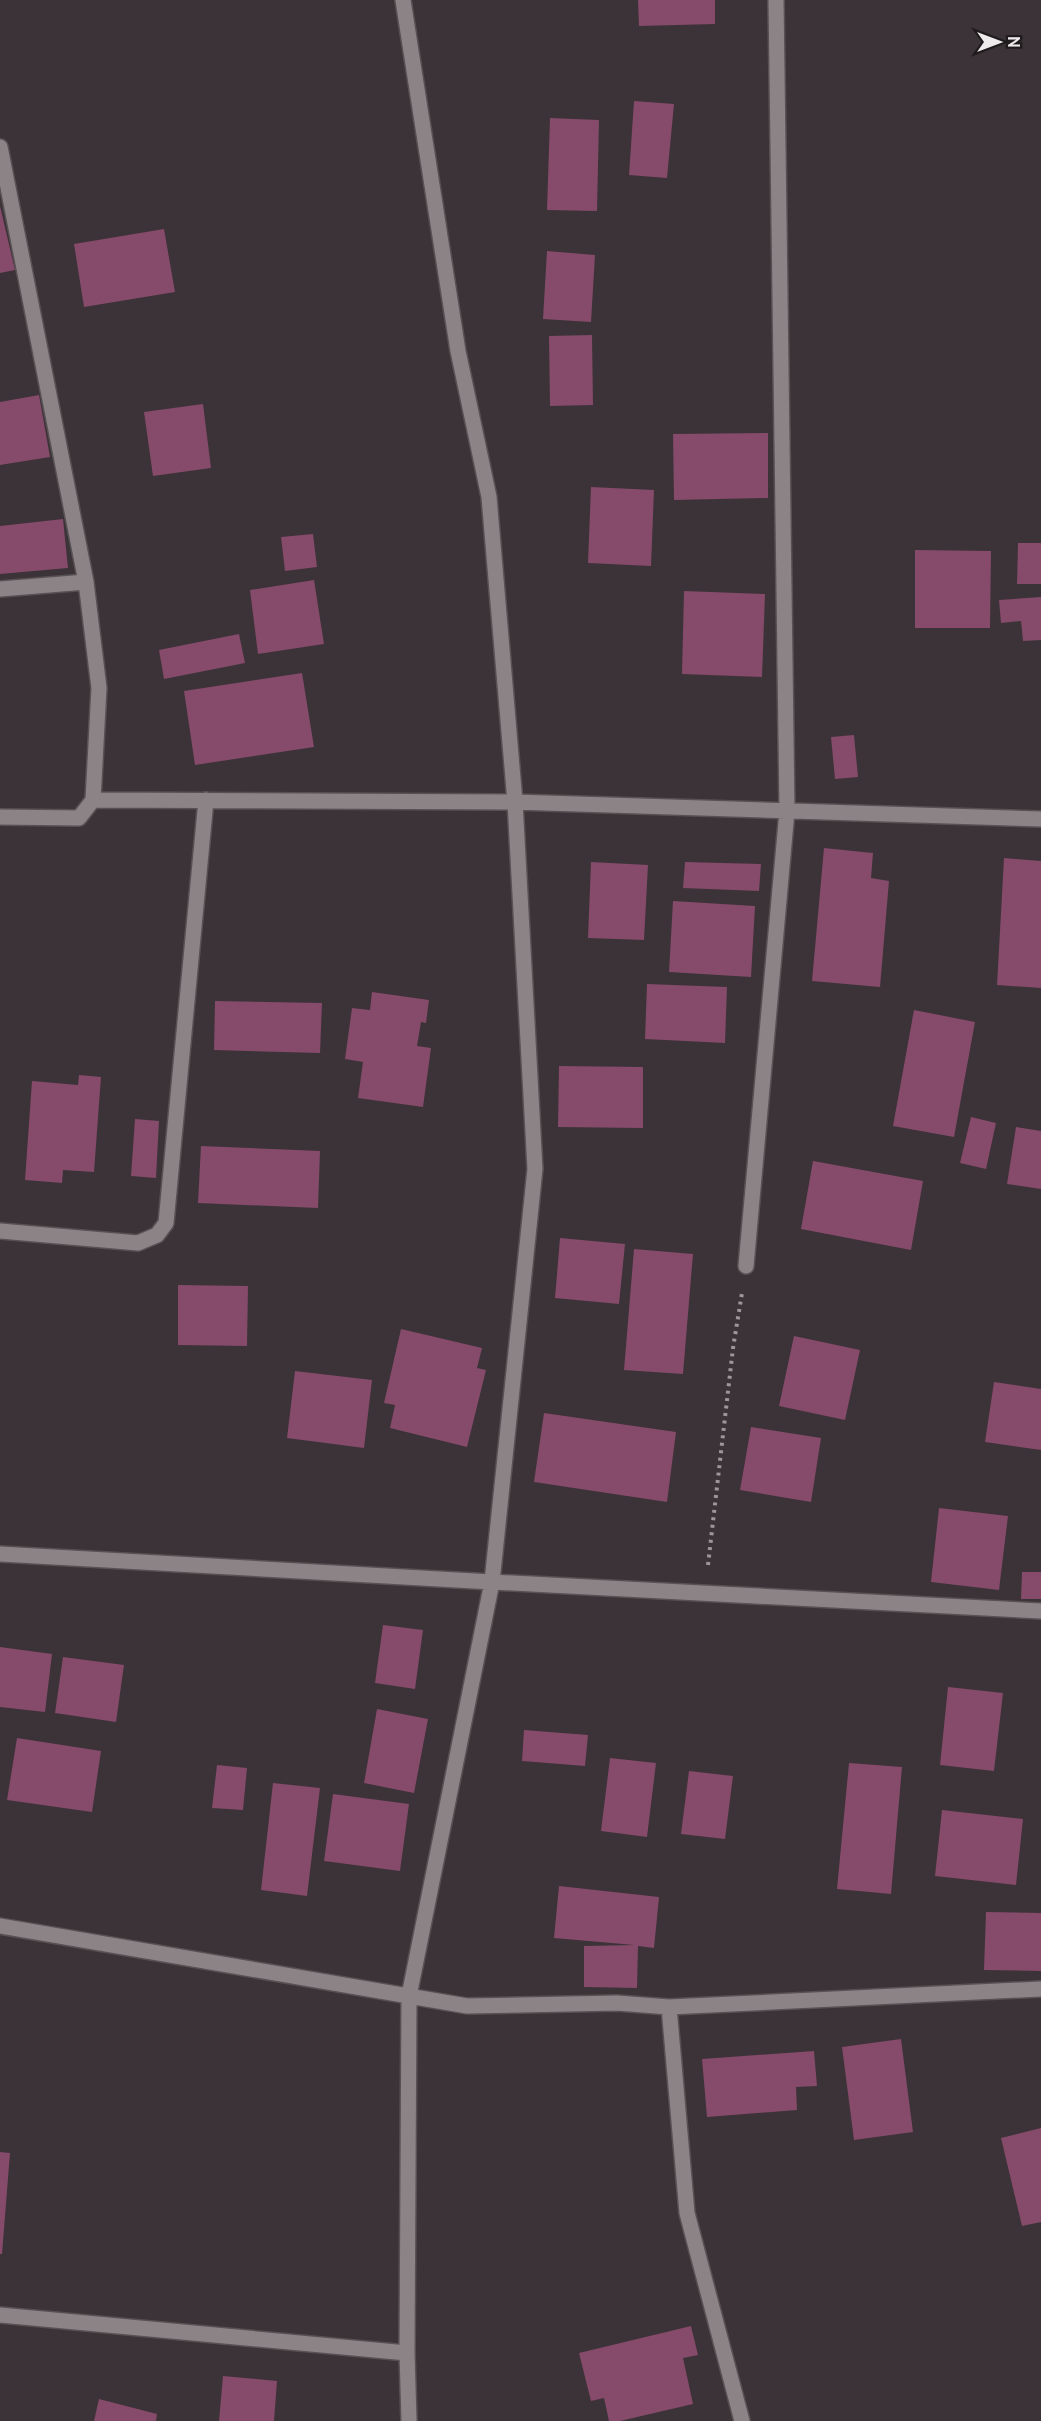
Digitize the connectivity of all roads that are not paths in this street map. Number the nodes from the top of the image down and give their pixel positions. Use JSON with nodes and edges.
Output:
{"nodes":[{"id":1,"x":403,"y":0,"type":"edge"},
{"id":2,"x":776,"y":0,"type":"edge"},
{"id":3,"x":0,"y":147,"type":"edge"},
{"id":4,"x":86,"y":582,"type":"junction"},
{"id":5,"x":0,"y":589,"type":"edge"},
{"id":6,"x":93,"y":800,"type":"junction"},
{"id":7,"x":206,"y":800,"type":"junction"},
{"id":8,"x":515,"y":802,"type":"junction"},
{"id":9,"x":787,"y":811,"type":"junction"},
{"id":10,"x":0,"y":817,"type":"edge"},
{"id":11,"x":1041,"y":819,"type":"edge"},
{"id":12,"x":0,"y":1231,"type":"edge"},
{"id":13,"x":746,"y":1266,"type":"road end"},
{"id":14,"x":0,"y":1554,"type":"edge"},
{"id":15,"x":492,"y":1582,"type":"junction"},
{"id":16,"x":1041,"y":1611,"type":"edge"},
{"id":17,"x":0,"y":1926,"type":"edge"},
{"id":18,"x":1041,"y":1989,"type":"edge"},
{"id":19,"x":409,"y":1996,"type":"junction"},
{"id":20,"x":669,"y":2007,"type":"junction"},
{"id":21,"x":0,"y":2314,"type":"edge"},
{"id":22,"x":407,"y":2353,"type":"junction"},
{"id":23,"x":409,"y":2421,"type":"edge"},
{"id":24,"x":742,"y":2421,"type":"edge"}],
"edges":[{"from":1,"to":8,"type":"street"},
{"from":2,"to":9,"type":"street"},
{"from":3,"to":4,"type":"street"},
{"from":4,"to":5,"type":"street"},
{"from":4,"to":6,"type":"street"},
{"from":6,"to":7,"type":"street"},
{"from":6,"to":10,"type":"street"},
{"from":7,"to":8,"type":"street"},
{"from":7,"to":12,"type":"street"},
{"from":8,"to":9,"type":"street"},
{"from":8,"to":15,"type":"street"},
{"from":9,"to":11,"type":"street"},
{"from":9,"to":13,"type":"street"},
{"from":14,"to":15,"type":"street"},
{"from":15,"to":16,"type":"street"},
{"from":15,"to":19,"type":"street"},
{"from":17,"to":19,"type":"street"},
{"from":18,"to":20,"type":"street"},
{"from":19,"to":20,"type":"street"},
{"from":19,"to":22,"type":"street"},
{"from":20,"to":24,"type":"street"},
{"from":21,"to":22,"type":"street"},
{"from":22,"to":23,"type":"street"}]}
